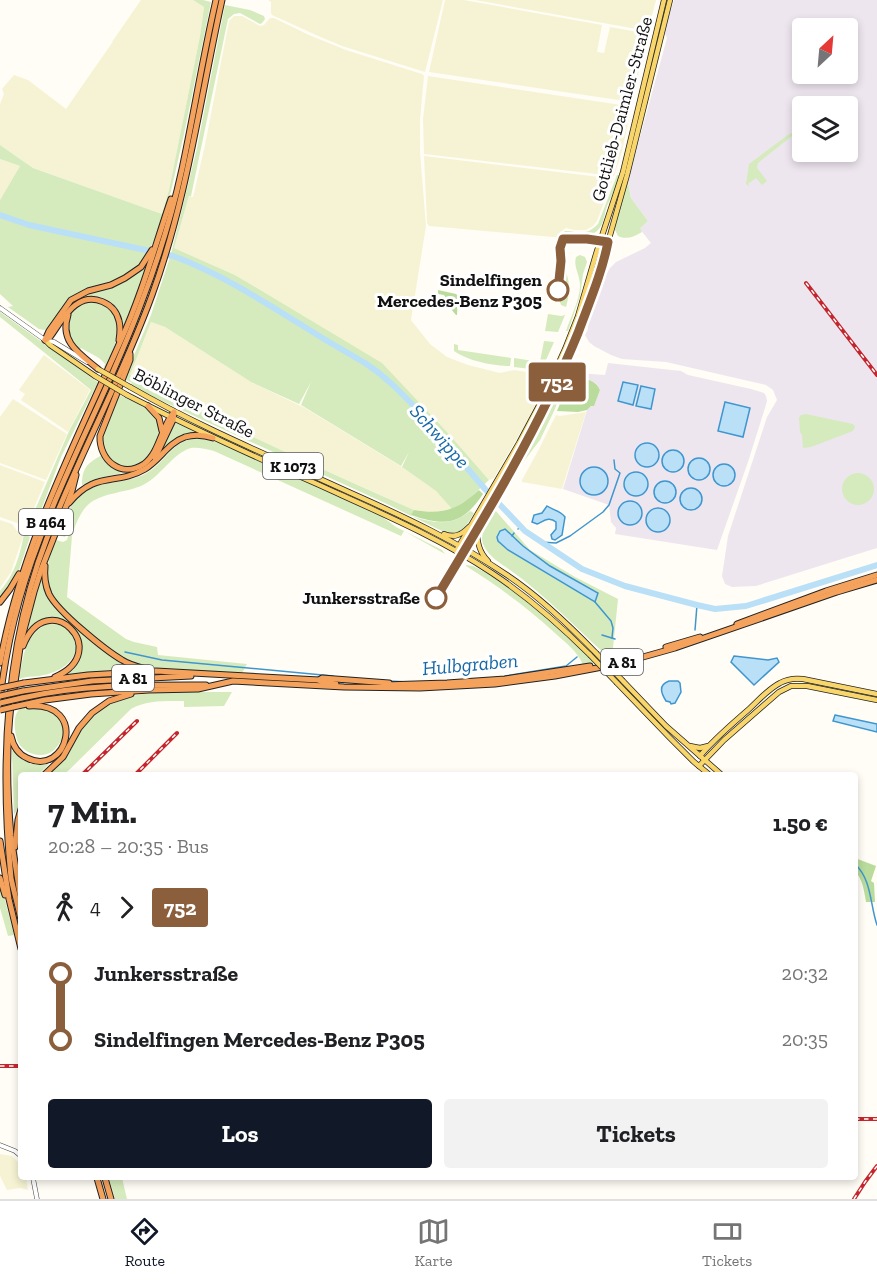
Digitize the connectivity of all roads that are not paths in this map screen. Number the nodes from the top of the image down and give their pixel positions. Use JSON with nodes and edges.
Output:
{"nodes":[{"id":1,"x":216,"y":0,"type":"edge"},
{"id":2,"x":222,"y":0,"type":"edge"},
{"id":3,"x":664,"y":0,"type":"edge"},
{"id":4,"x":670,"y":0,"type":"edge"},
{"id":5,"x":161,"y":243,"type":"junction"},
{"id":6,"x":153,"y":264,"type":"junction"},
{"id":7,"x":0,"y":308,"type":"edge"},
{"id":8,"x":69,"y":311,"type":"junction"},
{"id":9,"x":45,"y":340,"type":"junction"},
{"id":10,"x":131,"y":347,"type":"junction"},
{"id":11,"x":118,"y":348,"type":"junction"},
{"id":12,"x":98,"y":369,"type":"junction"},
{"id":13,"x":148,"y":406,"type":"junction"},
{"id":14,"x":173,"y":416,"type":"junction"},
{"id":15,"x":162,"y":433,"type":"junction"},
{"id":16,"x":213,"y":438,"type":"junction"},
{"id":17,"x":149,"y":466,"type":"junction"},
{"id":18,"x":76,"y":467,"type":"junction"},
{"id":19,"x":65,"y":509,"type":"junction"},
{"id":20,"x":474,"y":521,"type":"junction"},
{"id":21,"x":477,"y":529,"type":"junction"},
{"id":22,"x":433,"y":531,"type":"junction"},
{"id":23,"x":459,"y":546,"type":"junction"},
{"id":24,"x":456,"y":551,"type":"junction"},
{"id":25,"x":463,"y":552,"type":"junction"},
{"id":26,"x":28,"y":554,"type":"junction"},
{"id":27,"x":46,"y":558,"type":"junction"},
{"id":28,"x":499,"y":570,"type":"junction"},
{"id":29,"x":877,"y":576,"type":"edge"},
{"id":30,"x":877,"y":580,"type":"edge"},
{"id":31,"x":0,"y":602,"type":"edge"},
{"id":32,"x":593,"y":654,"type":"junction"},
{"id":33,"x":19,"y":656,"type":"junction"},
{"id":34,"x":0,"y":663,"type":"edge"},
{"id":35,"x":156,"y":671,"type":"junction"},
{"id":36,"x":243,"y":675,"type":"junction"},
{"id":37,"x":50,"y":679,"type":"junction"},
{"id":38,"x":620,"y":682,"type":"junction"},
{"id":39,"x":343,"y":684,"type":"junction"},
{"id":40,"x":356,"y":684,"type":"junction"},
{"id":41,"x":214,"y":685,"type":"junction"},
{"id":42,"x":0,"y":688,"type":"edge"},
{"id":43,"x":859,"y":690,"type":"junction"},
{"id":44,"x":143,"y":691,"type":"junction"},
{"id":45,"x":877,"y":694,"type":"edge"},
{"id":46,"x":858,"y":696,"type":"junction"},
{"id":47,"x":0,"y":700,"type":"edge"},
{"id":48,"x":877,"y":700,"type":"edge"},
{"id":49,"x":19,"y":702,"type":"junction"},
{"id":50,"x":0,"y":710,"type":"edge"},
{"id":51,"x":9,"y":726,"type":"junction"},
{"id":52,"x":725,"y":730,"type":"junction"},
{"id":53,"x":724,"y":740,"type":"junction"},
{"id":54,"x":687,"y":745,"type":"junction"},
{"id":55,"x":708,"y":746,"type":"junction"},
{"id":56,"x":700,"y":756,"type":"junction"},
{"id":57,"x":705,"y":760,"type":"junction"},
{"id":58,"x":697,"y":764,"type":"junction"},
{"id":59,"x":47,"y":772,"type":"edge"},
{"id":60,"x":706,"y":772,"type":"edge"},
{"id":61,"x":718,"y":772,"type":"edge"},
{"id":62,"x":18,"y":820,"type":"edge"},
{"id":63,"x":0,"y":841,"type":"edge"},
{"id":64,"x":15,"y":855,"type":"junction"},
{"id":65,"x":0,"y":878,"type":"edge"},
{"id":66,"x":18,"y":878,"type":"edge"},
{"id":67,"x":18,"y":908,"type":"edge"},
{"id":68,"x":13,"y":919,"type":"junction"},
{"id":69,"x":18,"y":938,"type":"edge"},
{"id":70,"x":0,"y":1145,"type":"edge"},
{"id":71,"x":18,"y":1153,"type":"edge"},
{"id":72,"x":33,"y":1180,"type":"edge"},
{"id":73,"x":98,"y":1180,"type":"edge"},
{"id":74,"x":106,"y":1180,"type":"edge"},
{"id":75,"x":37,"y":1199,"type":"edge"},
{"id":76,"x":103,"y":1199,"type":"edge"},
{"id":77,"x":111,"y":1199,"type":"edge"}],
"edges":[{"from":1,"to":5,"type":"highway"},
{"from":2,"to":5,"type":"highway","number":"B 464"},
{"from":3,"to":20,"type":"main road","name":"Gottlieb-Daimler-Straße"},
{"from":4,"to":21,"type":"main road","name":"Gottlieb-Daimler-Straße"},
{"from":5,"to":6,"type":"highway"},
{"from":5,"to":6,"type":"highway","number":"B 464"},
{"from":6,"to":9,"type":"highway"},
{"from":6,"to":10,"type":"highway","number":"B 464"},
{"from":6,"to":11,"type":"highway","number":"B 464"},
{"from":6,"to":47,"type":"highway","number":"B 464"},
{"from":7,"to":9,"type":"street","name":"Böblinger Straße","number":"K 1073"},
{"from":8,"to":9,"type":"highway"},
{"from":8,"to":11,"type":"highway"},
{"from":8,"to":12,"type":"highway"},
{"from":9,"to":12,"type":"street","name":"Böblinger Straße","number":"K 1073"},
{"from":9,"to":13,"type":"main road","name":"Böblinger Straße","number":"K 1073","bridge":true},
{"from":10,"to":15,"type":"highway","number":"B 464"},
{"from":10,"to":18,"type":"highway","number":"B 464"},
{"from":11,"to":26,"type":"highway","number":"B 464"},
{"from":12,"to":14,"type":"main road","name":"Böblinger Straße","number":"K 1073","bridge":true},
{"from":13,"to":14,"type":"main road","name":"Böblinger Straße","number":"K 1073"},
{"from":13,"to":15,"type":"highway"},
{"from":14,"to":15,"type":"highway"},
{"from":14,"to":16,"type":"main road","name":"Böblinger Straße","number":"K 1073"},
{"from":14,"to":17,"type":"highway"},
{"from":14,"to":22,"type":"main road","name":"Böblinger Straße","number":"K 1073"},
{"from":16,"to":17,"type":"highway"},
{"from":16,"to":24,"type":"main road","name":"Böblinger Straße","number":"K 1073"},
{"from":17,"to":19,"type":"highway"},
{"from":18,"to":19,"type":"highway","number":"B 464"},
{"from":18,"to":67,"type":"highway","number":"B 464"},
{"from":19,"to":27,"type":"highway","number":"B 464"},
{"from":20,"to":22,"type":"main road"},
{"from":20,"to":23,"type":"main road","name":"Gottlieb-Daimler-Straße"},
{"from":21,"to":25,"type":"main road","name":"Gottlieb-Daimler-Straße"},
{"from":21,"to":28,"type":"main road"},
{"from":22,"to":23,"type":"main road","name":"Böblinger Straße","number":"K 1073"},
{"from":23,"to":24,"type":"main road","name":"Gottlieb-Daimler-Straße"},
{"from":23,"to":25,"type":"main road","name":"Böblinger Straße","number":"K 1073"},
{"from":24,"to":25,"type":"main road","name":"Böblinger Straße","number":"K 1073"},
{"from":25,"to":28,"type":"main road","name":"Böblinger Straße","number":"K 1073"},
{"from":25,"to":32,"type":"main road","name":"Böblinger Straße","number":"K 1073"},
{"from":26,"to":31,"type":"highway"},
{"from":26,"to":34,"type":"highway","number":"B 464"},
{"from":27,"to":33,"type":"highway","number":"B 464"},
{"from":27,"to":35,"type":"highway"},
{"from":28,"to":32,"type":"main road","name":"Böblinger Straße","number":"K 1073"},
{"from":29,"to":40,"type":"highway","number":"A 81"},
{"from":30,"to":40,"type":"highway","number":"A 81"},
{"from":32,"to":38,"type":"main road","name":"Böblinger Straße","number":"K 1073","bridge":true},
{"from":33,"to":37,"type":"highway"},
{"from":33,"to":51,"type":"highway","number":"B 464"},
{"from":35,"to":36,"type":"highway"},
{"from":35,"to":37,"type":"highway"},
{"from":36,"to":39,"type":"highway","number":"A 81"},
{"from":36,"to":49,"type":"highway","number":"A 81"},
{"from":37,"to":42,"type":"highway","bridge":true},
{"from":38,"to":54,"type":"main road","name":"Böblinger Straße","number":"K 1073"},
{"from":38,"to":58,"type":"main road","name":"Böblinger Straße","number":"K 1073"},
{"from":39,"to":40,"type":"highway","number":"A 81"},
{"from":39,"to":41,"type":"highway","number":"A 81"},
{"from":41,"to":44,"type":"highway"},
{"from":41,"to":49,"type":"highway","number":"A 81"},
{"from":43,"to":45,"type":"main road"},
{"from":43,"to":46,"type":"main road"},
{"from":43,"to":52,"type":"main road"},
{"from":44,"to":49,"type":"highway"},
{"from":44,"to":59,"type":"highway"},
{"from":46,"to":48,"type":"main road"},
{"from":46,"to":53,"type":"main road"},
{"from":47,"to":49,"type":"highway","number":"A 81","bridge":true},
{"from":49,"to":50,"type":"highway","bridge":true},
{"from":49,"to":51,"type":"highway"},
{"from":51,"to":64,"type":"highway","number":"B 464"},
{"from":52,"to":53,"type":"main road"},
{"from":52,"to":55,"type":"main road"},
{"from":53,"to":57,"type":"main road"},
{"from":54,"to":55,"type":"main road"},
{"from":54,"to":56,"type":"main road","name":"Böblinger Straße","number":"K 1073"},
{"from":55,"to":56,"type":"main road"},
{"from":56,"to":57,"type":"main road","name":"Böblinger Straße","number":"K 1073"},
{"from":56,"to":58,"type":"street"},
{"from":57,"to":58,"type":"main road"},
{"from":57,"to":61,"type":"main road","number":"K 1073"},
{"from":58,"to":60,"type":"main road","number":"K 1073"},
{"from":62,"to":64,"type":"highway"},
{"from":63,"to":68,"type":"highway"},
{"from":64,"to":66,"type":"highway","number":"B 464"},
{"from":65,"to":68,"type":"highway"},
{"from":68,"to":69,"type":"highway"},
{"from":70,"to":71,"type":"street"},
{"from":72,"to":75,"type":"street"},
{"from":73,"to":76,"type":"highway"},
{"from":74,"to":77,"type":"highway"}]}
